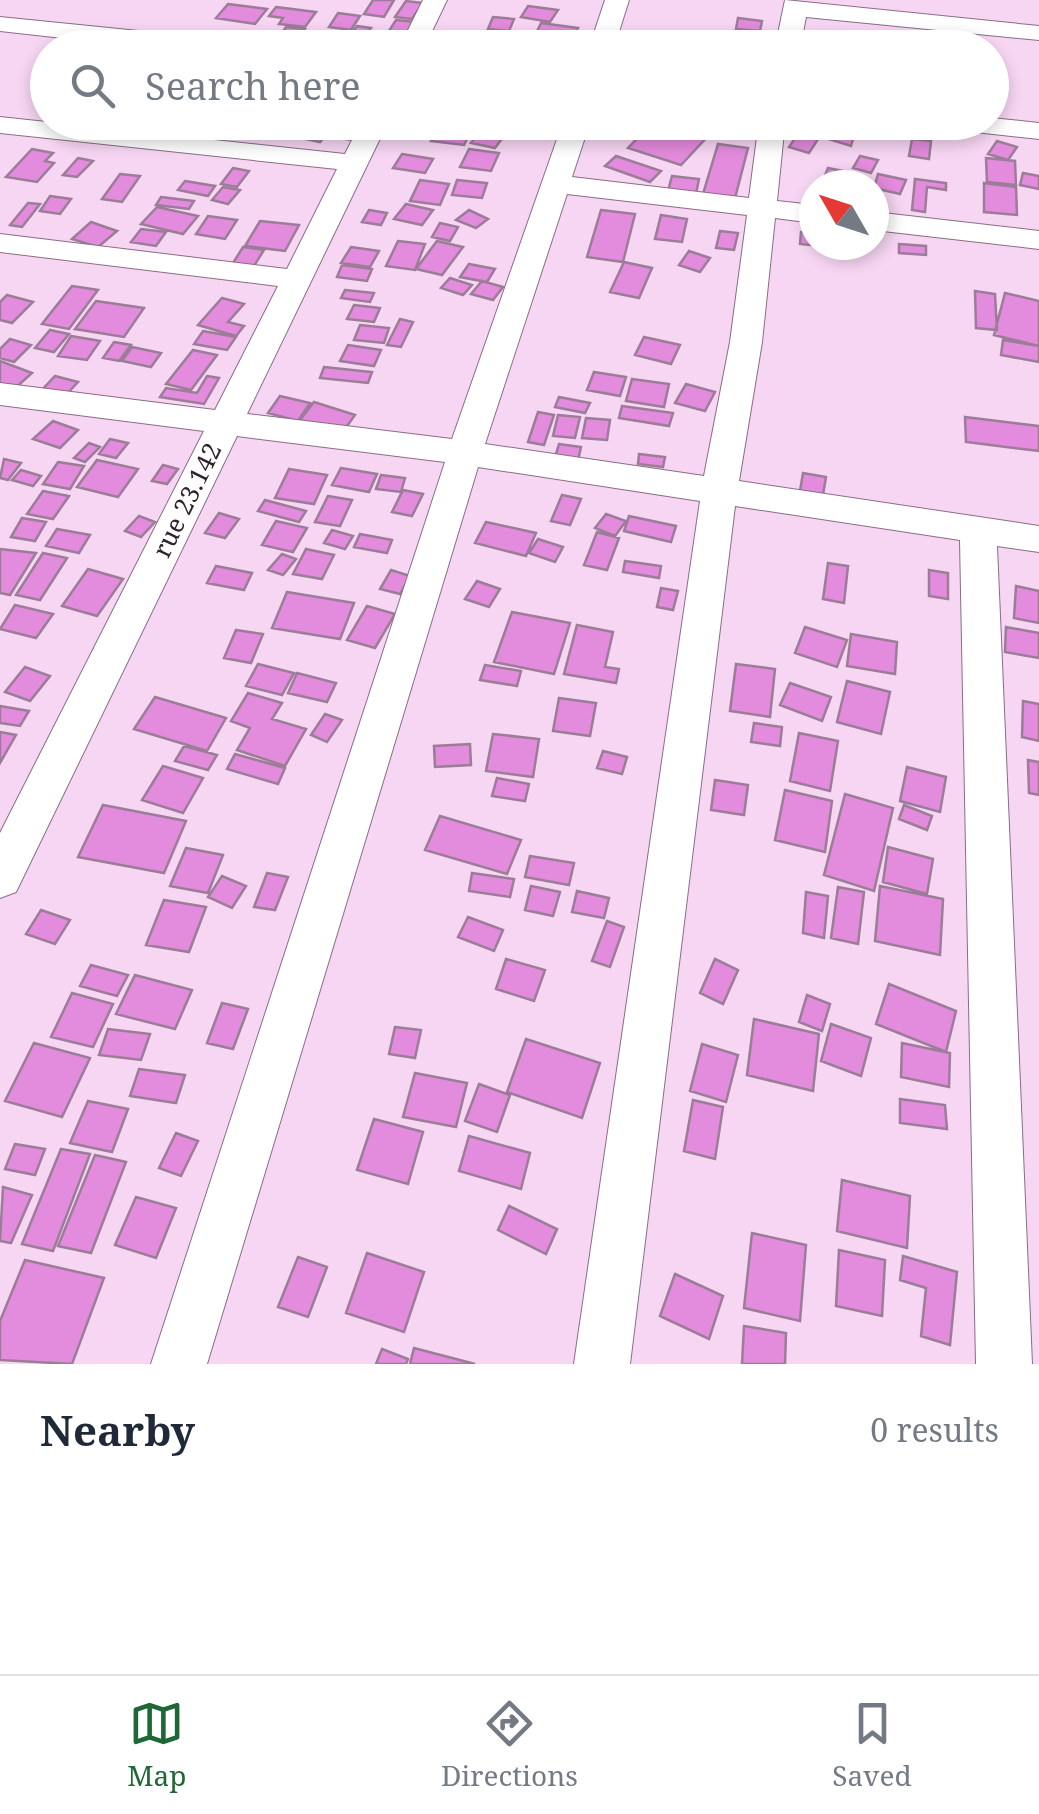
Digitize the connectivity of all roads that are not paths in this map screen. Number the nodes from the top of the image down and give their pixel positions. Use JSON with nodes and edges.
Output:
{"nodes":[{"id":1,"x":436,"y":0,"type":"edge"},
{"id":2,"x":616,"y":0,"type":"edge"},
{"id":3,"x":964,"y":0,"type":"edge"},
{"id":4,"x":796,"y":4,"type":"edge"},
{"id":5,"x":0,"y":24,"type":"edge"},
{"id":6,"x":965,"y":26,"type":"junction"},
{"id":7,"x":57,"y":30,"type":"edge"},
{"id":8,"x":420,"y":30,"type":"edge"},
{"id":9,"x":607,"y":30,"type":"edge"},
{"id":10,"x":791,"y":30,"type":"edge"},
{"id":11,"x":1007,"y":30,"type":"edge"},
{"id":12,"x":1009,"y":30,"type":"edge"},
{"id":13,"x":1039,"y":33,"type":"edge"},
{"id":14,"x":0,"y":125,"type":"edge"},
{"id":15,"x":30,"y":128,"type":"edge"},
{"id":16,"x":1009,"y":128,"type":"edge"},
{"id":17,"x":1039,"y":131,"type":"edge"},
{"id":18,"x":140,"y":140,"type":"edge"},
{"id":19,"x":366,"y":140,"type":"edge"},
{"id":20,"x":571,"y":140,"type":"edge"},
{"id":21,"x":770,"y":140,"type":"edge"},
{"id":22,"x":355,"y":163,"type":"junction"},
{"id":23,"x":558,"y":184,"type":"junction"},
{"id":24,"x":762,"y":208,"type":"junction"},
{"id":25,"x":799,"y":212,"type":"edge"},
{"id":26,"x":889,"y":223,"type":"edge"},
{"id":27,"x":1039,"y":240,"type":"edge"},
{"id":28,"x":0,"y":243,"type":"edge"},
{"id":29,"x":296,"y":279,"type":"junction"},
{"id":30,"x":1,"y":395,"type":"edge"},
{"id":31,"x":224,"y":424,"type":"junction"},
{"id":32,"x":465,"y":452,"type":"junction"},
{"id":33,"x":719,"y":493,"type":"junction"},
{"id":34,"x":978,"y":531,"type":"junction"},
{"id":35,"x":1039,"y":540,"type":"edge"},
{"id":36,"x":0,"y":878,"type":"edge"},
{"id":37,"x":613,"y":1362,"type":"edge"},
{"id":38,"x":179,"y":1364,"type":"edge"},
{"id":39,"x":1004,"y":1364,"type":"edge"}],
"edges":[{"from":1,"to":8,"type":"street"},
{"from":2,"to":9,"type":"street"},
{"from":3,"to":6,"type":"street"},
{"from":4,"to":6,"type":"street"},
{"from":4,"to":10,"type":"street"},
{"from":5,"to":7,"type":"street"},
{"from":6,"to":11,"type":"street"},
{"from":12,"to":13,"type":"street"},
{"from":14,"to":15,"type":"street"},
{"from":16,"to":17,"type":"street"},
{"from":18,"to":22,"type":"street"},
{"from":19,"to":22,"type":"street","name":"rue 23.142"},
{"from":20,"to":23,"type":"street"},
{"from":21,"to":24,"type":"street"},
{"from":22,"to":29,"type":"street","name":"rue 23.142"},
{"from":23,"to":24,"type":"street"},
{"from":23,"to":32,"type":"street"},
{"from":24,"to":25,"type":"street"},
{"from":24,"to":33,"type":"street"},
{"from":26,"to":27,"type":"street"},
{"from":28,"to":29,"type":"street"},
{"from":29,"to":31,"type":"street","name":"rue 23.142"},
{"from":30,"to":31,"type":"street"},
{"from":31,"to":32,"type":"street"},
{"from":31,"to":36,"type":"street","name":"rue 23.142"},
{"from":32,"to":33,"type":"street"},
{"from":32,"to":38,"type":"street"},
{"from":33,"to":34,"type":"street"},
{"from":33,"to":37,"type":"street"},
{"from":34,"to":35,"type":"street"},
{"from":34,"to":39,"type":"street"}]}
